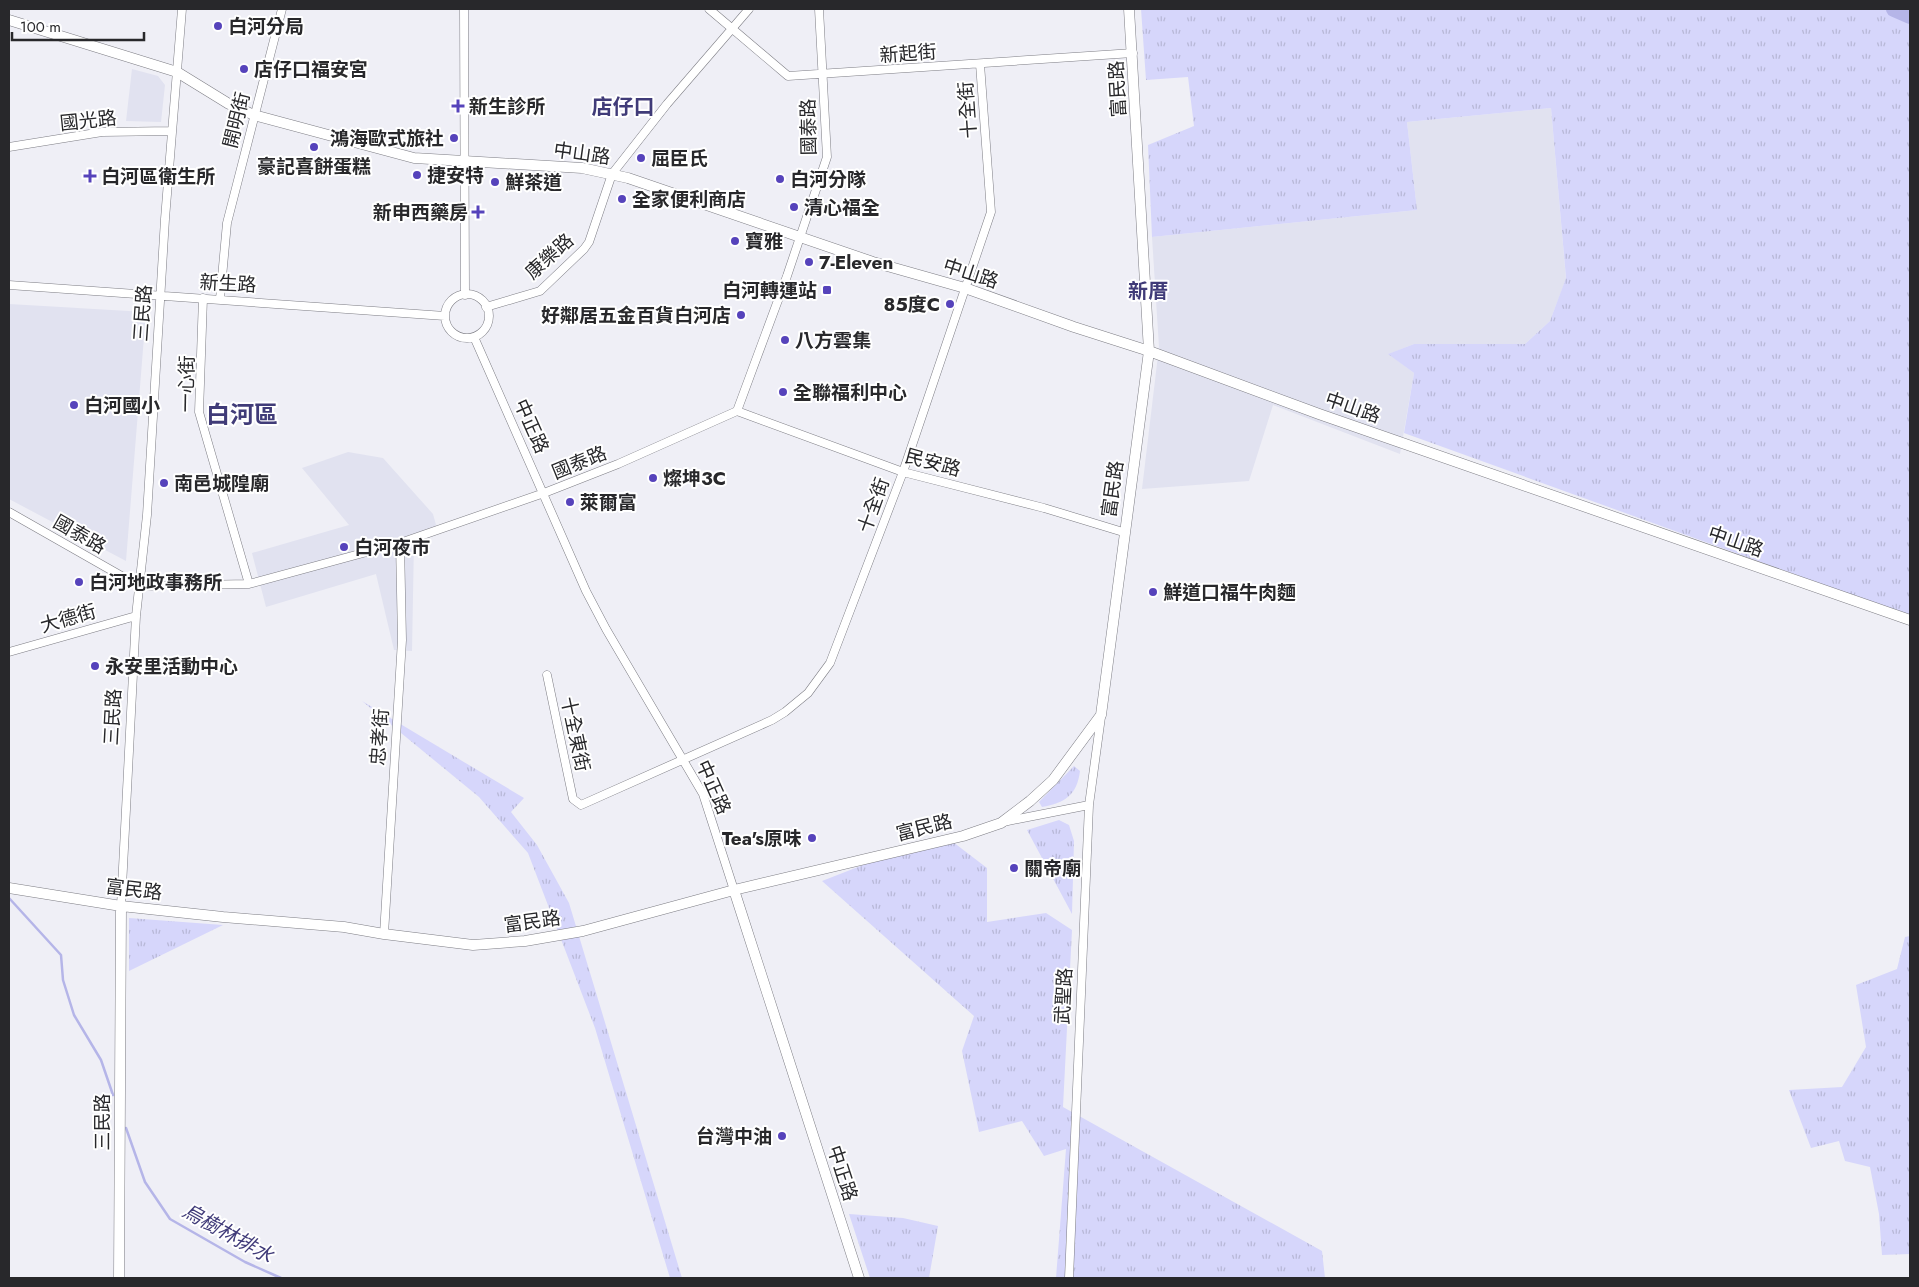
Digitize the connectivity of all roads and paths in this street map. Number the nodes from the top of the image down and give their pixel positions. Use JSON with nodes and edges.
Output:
{"nodes":[{"id":1,"x":182,"y":9,"type":"edge"},
{"id":2,"x":282,"y":9,"type":"edge"},
{"id":3,"x":464,"y":9,"type":"edge"},
{"id":4,"x":709,"y":9,"type":"edge"},
{"id":5,"x":748,"y":9,"type":"edge"},
{"id":6,"x":819,"y":9,"type":"edge"},
{"id":7,"x":1129,"y":9,"type":"edge"},
{"id":8,"x":9,"y":20,"type":"edge"},
{"id":9,"x":732,"y":28,"type":"junction"},
{"id":10,"x":1133,"y":53,"type":"junction"},
{"id":11,"x":980,"y":64,"type":"junction"},
{"id":12,"x":177,"y":72,"type":"junction"},
{"id":13,"x":823,"y":75,"type":"junction"},
{"id":14,"x":254,"y":115,"type":"junction"},
{"id":15,"x":172,"y":131,"type":"junction"},
{"id":16,"x":9,"y":147,"type":"edge"},
{"id":17,"x":465,"y":162,"type":"junction"},
{"id":18,"x":612,"y":174,"type":"junction"},
{"id":19,"x":801,"y":235,"type":"junction"},
{"id":20,"x":9,"y":285,"type":"edge"},
{"id":21,"x":965,"y":288,"type":"junction"},
{"id":22,"x":465,"y":294,"type":"junction"},
{"id":23,"x":161,"y":295,"type":"junction"},
{"id":24,"x":203,"y":298,"type":"junction"},
{"id":25,"x":220,"y":299,"type":"junction"},
{"id":26,"x":486,"y":306,"type":"junction"},
{"id":27,"x":445,"y":316,"type":"junction"},
{"id":28,"x":474,"y":337,"type":"junction"},
{"id":29,"x":1148,"y":351,"type":"junction"},
{"id":30,"x":737,"y":411,"type":"junction"},
{"id":31,"x":903,"y":472,"type":"junction"},
{"id":32,"x":544,"y":493,"type":"junction"},
{"id":33,"x":9,"y":512,"type":"edge"},
{"id":34,"x":1123,"y":532,"type":"junction"},
{"id":35,"x":400,"y":543,"type":"junction"},
{"id":36,"x":249,"y":584,"type":"junction"},
{"id":37,"x":139,"y":586,"type":"junction"},
{"id":38,"x":136,"y":616,"type":"junction"},
{"id":39,"x":1910,"y":620,"type":"edge"},
{"id":40,"x":9,"y":652,"type":"edge"},
{"id":41,"x":547,"y":675,"type":"dead end"},
{"id":42,"x":1101,"y":715,"type":"junction"},
{"id":43,"x":683,"y":759,"type":"junction"},
{"id":44,"x":573,"y":799,"type":"joint"},
{"id":45,"x":1089,"y":805,"type":"junction"},
{"id":46,"x":1001,"y":823,"type":"junction"},
{"id":47,"x":9,"y":888,"type":"edge"},
{"id":48,"x":734,"y":890,"type":"junction"},
{"id":49,"x":121,"y":906,"type":"junction"},
{"id":50,"x":384,"y":934,"type":"junction"},
{"id":51,"x":120,"y":1278,"type":"edge"},
{"id":52,"x":859,"y":1278,"type":"edge"},
{"id":53,"x":1069,"y":1278,"type":"edge"}],
"edges":[{"from":1,"to":12,"type":"street","name":"三民路"},
{"from":2,"to":14,"type":"street","name":"開明街"},
{"from":3,"to":17,"type":"street"},
{"from":4,"to":9,"type":"street","name":"新起街"},
{"from":5,"to":9,"type":"street","name":"康樂路"},
{"from":6,"to":13,"type":"street","name":"國泰路"},
{"from":7,"to":10,"type":"main road","name":"富民路"},
{"from":8,"to":12,"type":"main road","name":"中山路"},
{"from":9,"to":13,"type":"street","name":"新起街"},
{"from":9,"to":18,"type":"street","name":"康樂路"},
{"from":10,"to":11,"type":"street","name":"新起街"},
{"from":10,"to":29,"type":"main road","name":"富民路"},
{"from":11,"to":13,"type":"street","name":"新起街"},
{"from":11,"to":21,"type":"street","name":"十全街"},
{"from":12,"to":14,"type":"main road","name":"中山路"},
{"from":12,"to":15,"type":"street","name":"三民路"},
{"from":13,"to":19,"type":"street","name":"國泰路"},
{"from":14,"to":17,"type":"main road","name":"中山路"},
{"from":14,"to":25,"type":"street","name":"開明街"},
{"from":15,"to":16,"type":"street","name":"國光路"},
{"from":15,"to":23,"type":"street","name":"三民路"},
{"from":17,"to":18,"type":"main road","name":"中山路"},
{"from":17,"to":22,"type":"street"},
{"from":18,"to":19,"type":"main road","name":"中山路"},
{"from":18,"to":26,"type":"street","name":"康樂路"},
{"from":19,"to":21,"type":"main road","name":"中山路"},
{"from":19,"to":30,"type":"street","name":"國泰路"},
{"from":20,"to":23,"type":"street","name":"新生路"},
{"from":21,"to":29,"type":"main road","name":"中山路"},
{"from":21,"to":31,"type":"street","name":"十全街"},
{"from":22,"to":26,"type":"street"},
{"from":22,"to":27,"type":"street"},
{"from":23,"to":24,"type":"street","name":"新生路"},
{"from":23,"to":37,"type":"street","name":"三民路"},
{"from":24,"to":25,"type":"street","name":"新生路"},
{"from":24,"to":36,"type":"street","name":"一心街"},
{"from":25,"to":27,"type":"street","name":"新生路"},
{"from":26,"to":28,"type":"street"},
{"from":27,"to":28,"type":"street"},
{"from":28,"to":32,"type":"street","name":"中正路"},
{"from":29,"to":34,"type":"main road","name":"富民路"},
{"from":29,"to":39,"type":"main road","name":"中山路"},
{"from":30,"to":31,"type":"street","name":"民安路"},
{"from":30,"to":32,"type":"street","name":"國泰路"},
{"from":31,"to":34,"type":"street","name":"民安路"},
{"from":31,"to":43,"type":"street","name":"十全街"},
{"from":32,"to":35,"type":"street","name":"國泰路"},
{"from":32,"to":43,"type":"street","name":"中正路"},
{"from":33,"to":37,"type":"street","name":"國泰路"},
{"from":34,"to":42,"type":"main road","name":"富民路"},
{"from":35,"to":36,"type":"street","name":"國泰路"},
{"from":35,"to":50,"type":"street","name":"忠孝街"},
{"from":36,"to":37,"type":"street","name":"國泰路"},
{"from":37,"to":38,"type":"street","name":"三民路"},
{"from":38,"to":40,"type":"street","name":"大德街"},
{"from":38,"to":49,"type":"street","name":"三民路"},
{"from":41,"to":44,"type":"street","name":"十全東街"},
{"from":42,"to":45,"type":"street","name":"武聖路"},
{"from":42,"to":46,"type":"main road","name":"富民路"},
{"from":43,"to":44,"type":"street","name":"十全街"},
{"from":43,"to":48,"type":"street","name":"中正路"},
{"from":45,"to":46,"type":"street"},
{"from":45,"to":53,"type":"street","name":"武聖路"},
{"from":46,"to":48,"type":"main road","name":"富民路"},
{"from":47,"to":49,"type":"main road","name":"富民路"},
{"from":48,"to":50,"type":"main road","name":"富民路"},
{"from":48,"to":52,"type":"main road","name":"中正路"},
{"from":49,"to":50,"type":"main road","name":"富民路"},
{"from":49,"to":51,"type":"main road","name":"三民路"}]}
